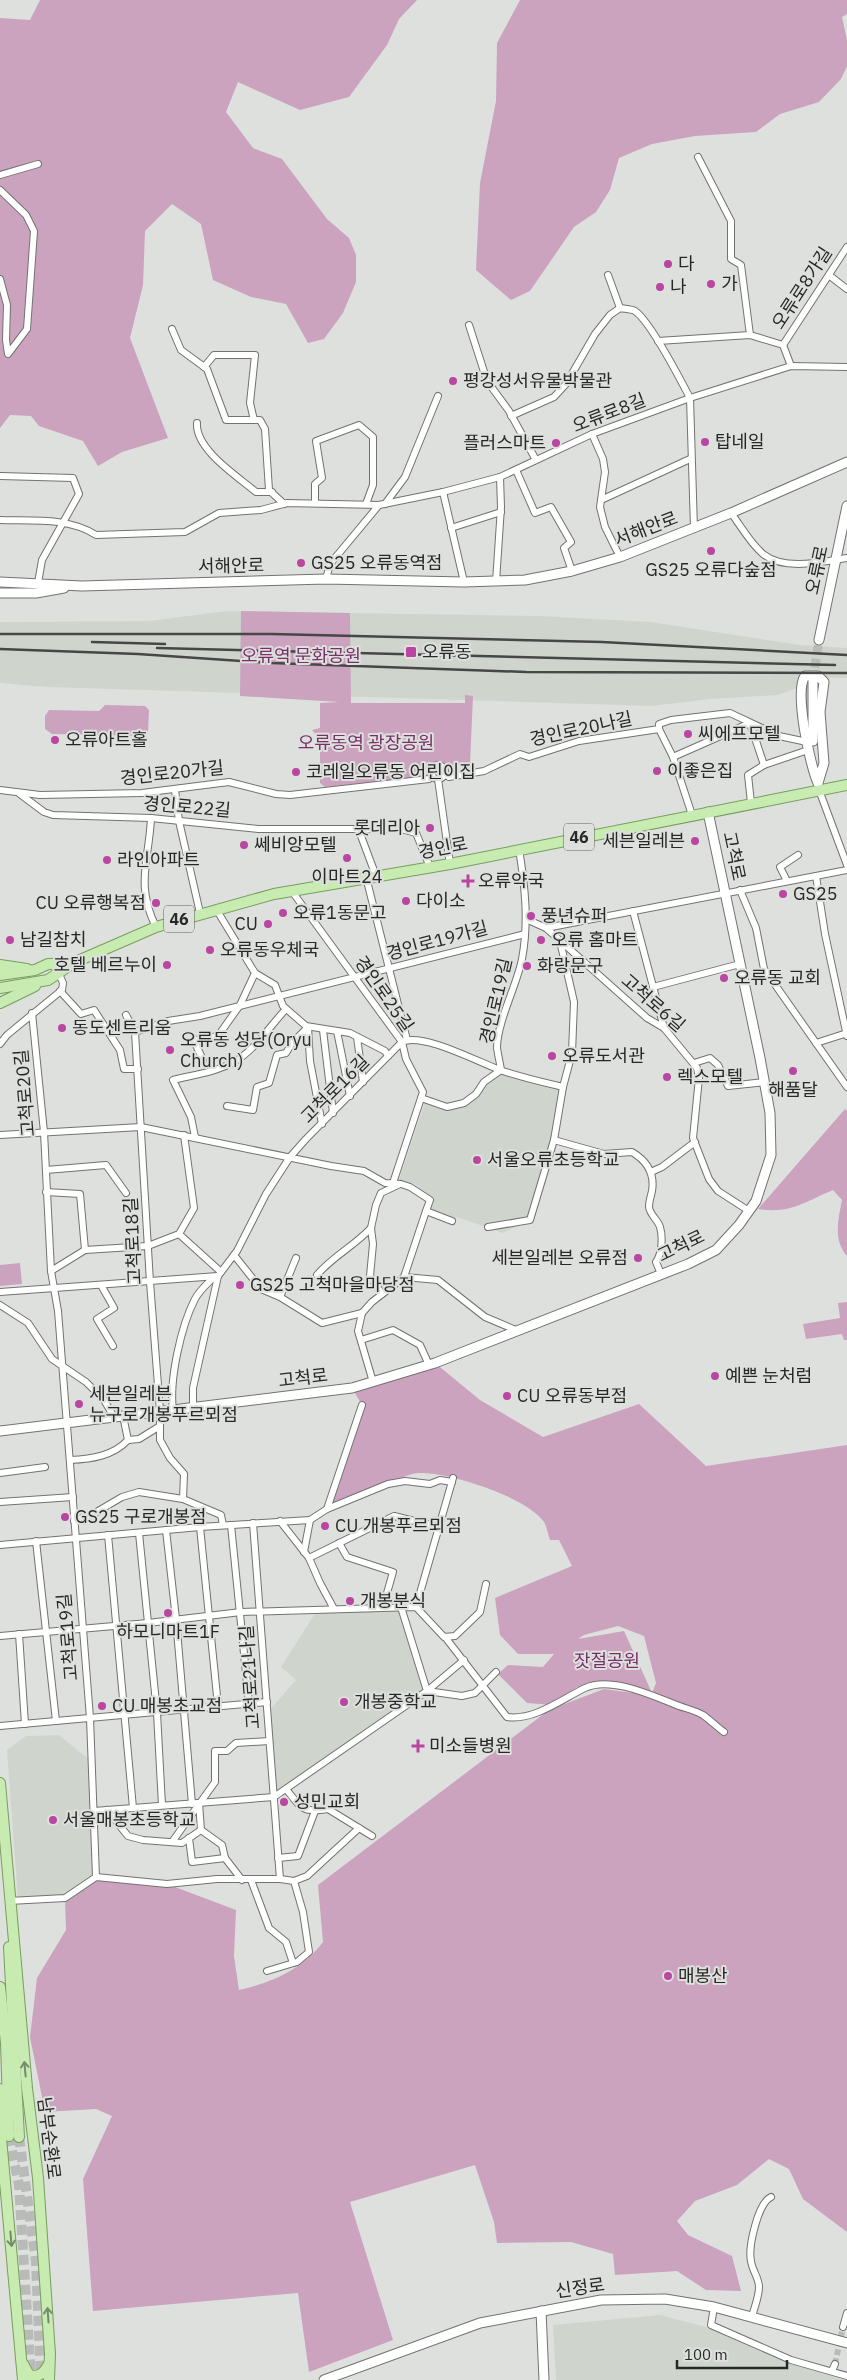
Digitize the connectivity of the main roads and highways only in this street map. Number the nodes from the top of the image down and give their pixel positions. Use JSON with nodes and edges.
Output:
{"nodes":[{"id":1,"x":847,"y":462,"type":"edge"},
{"id":2,"x":847,"y":506,"type":"edge"},
{"id":3,"x":0,"y":582,"type":"edge"},
{"id":4,"x":82,"y":586,"type":"junction"},
{"id":5,"x":0,"y":593,"type":"edge"},
{"id":6,"x":819,"y":640,"type":"tunnel mouth"},
{"id":7,"x":813,"y":681,"type":"tunnel mouth"},
{"id":8,"x":847,"y":784,"type":"edge"},
{"id":9,"x":819,"y":787,"type":"junction"},
{"id":10,"x":708,"y":812,"type":"junction"},
{"id":11,"x":73,"y":963,"type":"junction"},
{"id":12,"x":0,"y":966,"type":"edge"},
{"id":13,"x":35,"y":970,"type":"junction"},
{"id":14,"x":0,"y":976,"type":"edge"},
{"id":15,"x":48,"y":980,"type":"junction"},
{"id":16,"x":0,"y":988,"type":"edge"},
{"id":17,"x":0,"y":1003,"type":"edge"},
{"id":18,"x":0,"y":1431,"type":"edge"},
{"id":19,"x":0,"y":1783,"type":"edge"},
{"id":20,"x":9,"y":1901,"type":"junction"},
{"id":21,"x":0,"y":1987,"type":"edge"},
{"id":22,"x":1,"y":2000,"type":"edge"},
{"id":23,"x":0,"y":2044,"type":"edge"},
{"id":24,"x":0,"y":2089,"type":"edge"},
{"id":25,"x":541,"y":2311,"type":"junction"},
{"id":26,"x":18,"y":2340,"type":"junction"},
{"id":27,"x":847,"y":2343,"type":"edge"},
{"id":28,"x":22,"y":2362,"type":"junction"},
{"id":29,"x":50,"y":2363,"type":"junction"},
{"id":30,"x":16,"y":2380,"type":"edge"},
{"id":31,"x":23,"y":2380,"type":"edge"},
{"id":32,"x":49,"y":2380,"type":"edge"},
{"id":33,"x":324,"y":2380,"type":"edge"},
{"id":34,"x":544,"y":2380,"type":"edge"}],
"edges":[{"from":1,"to":4,"type":"main road","name":"서해안로"},
{"from":2,"to":6,"type":"main road","name":"오류로"},
{"from":3,"to":4,"type":"main road","name":"서해안로"},
{"from":4,"to":5,"type":"main road"},
{"from":7,"to":9,"type":"main road"},
{"from":8,"to":9,"type":"main road","name":"경인로","number":"46"},
{"from":9,"to":9,"type":"main road"},
{"from":9,"to":10,"type":"main road","name":"경인로","number":"46"},
{"from":10,"to":11,"type":"main road","name":"경인로","number":"46"},
{"from":10,"to":18,"type":"main road","name":"고척로"},
{"from":11,"to":13,"type":"main road","name":"경인로","number":"46"},
{"from":11,"to":15,"type":"main road","name":"경인로","number":"46"},
{"from":12,"to":13,"type":"main road"},
{"from":13,"to":14,"type":"main road","name":"경인로","number":"46"},
{"from":15,"to":16,"type":"main road","name":"경인로","number":"46"},
{"from":15,"to":17,"type":"main road"},
{"from":19,"to":20,"type":"main road","name":"남부순환로"},
{"from":20,"to":22,"type":"main road","name":"남부순환로"},
{"from":29,"to":20,"type":"main road","name":"남부순환로","one_way":true},
{"from":21,"to":22,"type":"main road","name":"남부순환로"},
{"from":22,"to":23,"type":"main road","name":"남부순환로"},
{"from":24,"to":26,"type":"main road","one_way":true},
{"from":25,"to":27,"type":"main road","name":"신정로"},
{"from":25,"to":33,"type":"main road","name":"신정로"},
{"from":25,"to":34,"type":"main road"},
{"from":26,"to":28,"type":"main road"},
{"from":26,"to":30,"type":"main road"},
{"from":28,"to":29,"type":"main road"},
{"from":28,"to":31,"type":"main road"},
{"from":29,"to":32,"type":"main road","name":"남부순환로"}]}
